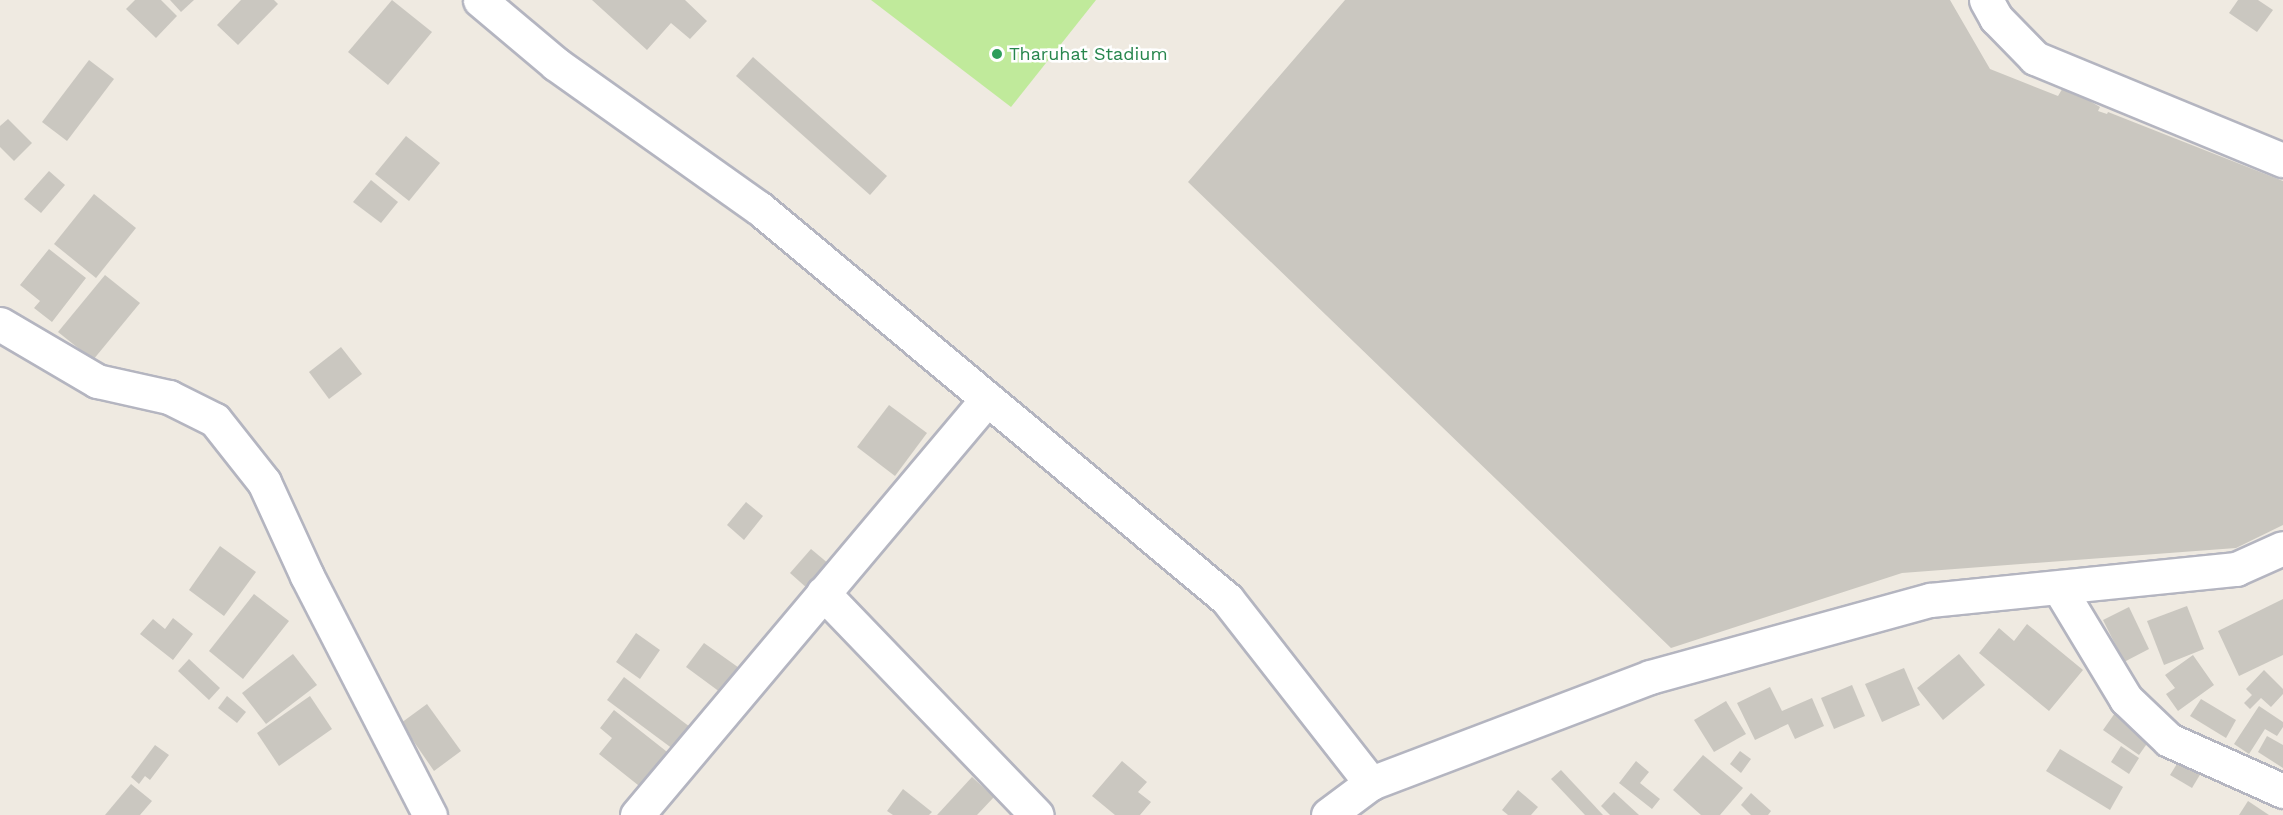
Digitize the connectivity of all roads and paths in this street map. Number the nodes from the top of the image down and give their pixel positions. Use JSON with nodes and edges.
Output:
{"nodes":[{"id":1,"x":480,"y":0,"type":"edge"},
{"id":2,"x":1986,"y":0,"type":"edge"},
{"id":3,"x":2283,"y":160,"type":"edge"},
{"id":4,"x":0,"y":324,"type":"edge"},
{"id":5,"x":987,"y":399,"type":"junction"},
{"id":6,"x":2283,"y":548,"type":"edge"},
{"id":7,"x":2059,"y":588,"type":"junction"},
{"id":8,"x":823,"y":593,"type":"junction"},
{"id":9,"x":1371,"y":783,"type":"junction"},
{"id":10,"x":2283,"y":791,"type":"edge"},
{"id":11,"x":430,"y":815,"type":"edge"},
{"id":12,"x":637,"y":815,"type":"edge"},
{"id":13,"x":1036,"y":815,"type":"edge"},
{"id":14,"x":1328,"y":815,"type":"edge"}],
"edges":[{"from":1,"to":5,"type":"street"},
{"from":2,"to":3,"type":"street"},
{"from":4,"to":11,"type":"street"},
{"from":5,"to":8,"type":"street"},
{"from":5,"to":9,"type":"street"},
{"from":6,"to":7,"type":"street"},
{"from":7,"to":9,"type":"street"},
{"from":7,"to":10,"type":"street"},
{"from":8,"to":12,"type":"street"},
{"from":8,"to":13,"type":"street"},
{"from":9,"to":14,"type":"street"}]}
